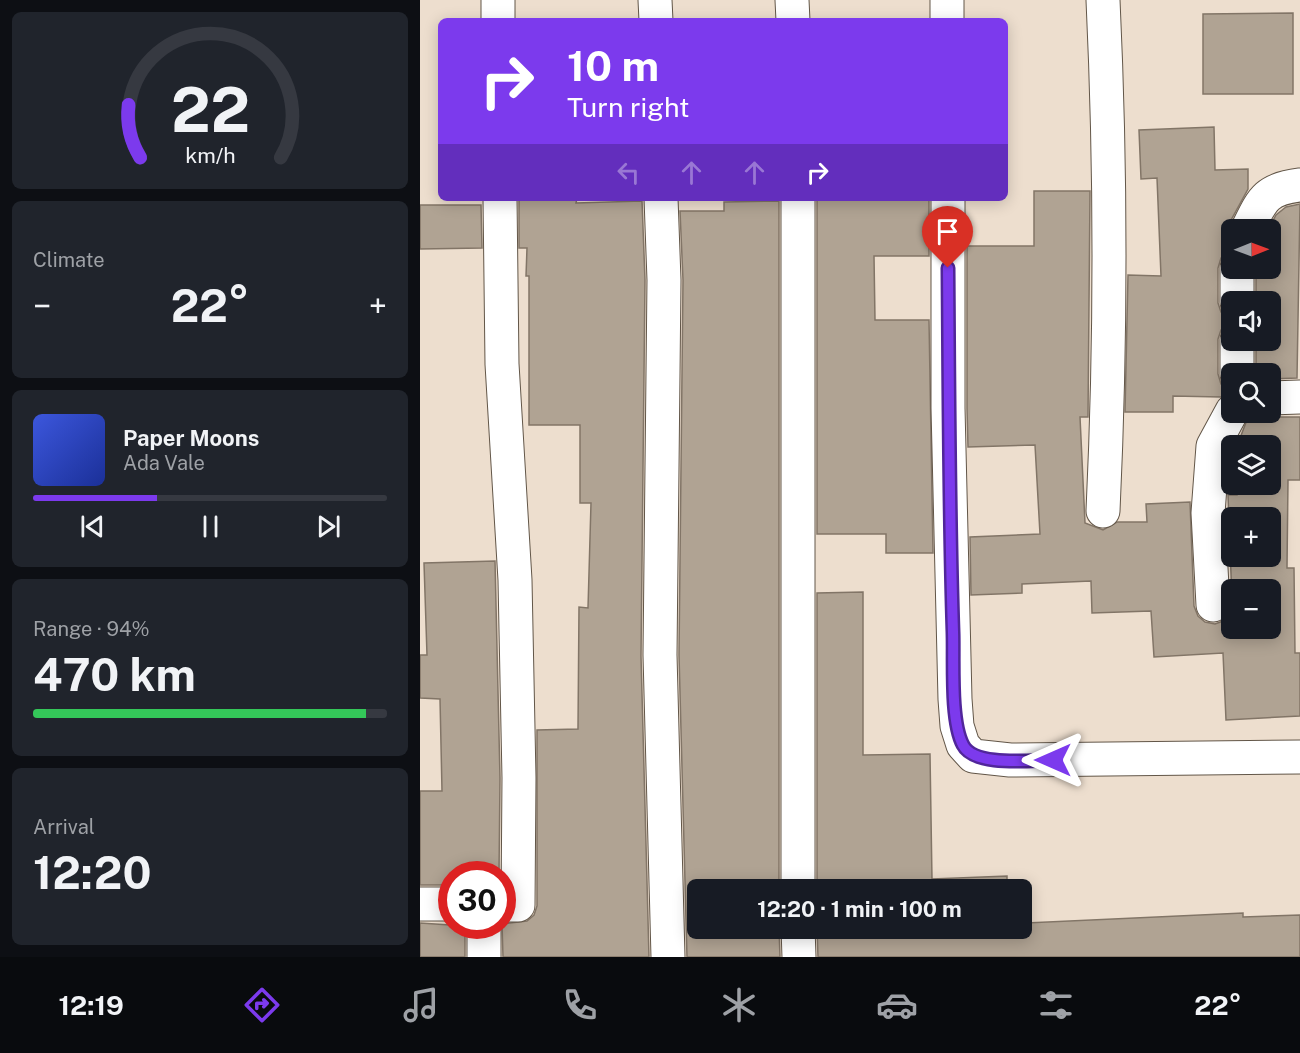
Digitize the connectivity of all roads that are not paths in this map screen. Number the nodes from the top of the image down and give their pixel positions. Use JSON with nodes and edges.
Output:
{"nodes":[{"id":1,"x":498,"y":0,"type":"edge"},
{"id":2,"x":655,"y":0,"type":"edge"},
{"id":3,"x":792,"y":0,"type":"edge"},
{"id":4,"x":947,"y":0,"type":"edge"},
{"id":5,"x":1103,"y":0,"type":"edge"},
{"id":6,"x":498,"y":18,"type":"edge"},
{"id":7,"x":656,"y":18,"type":"edge"},
{"id":8,"x":793,"y":18,"type":"edge"},
{"id":9,"x":947,"y":18,"type":"edge"},
{"id":10,"x":1300,"y":185,"type":"edge"},
{"id":11,"x":500,"y":201,"type":"edge"},
{"id":12,"x":661,"y":201,"type":"edge"},
{"id":13,"x":798,"y":201,"type":"edge"},
{"id":14,"x":948,"y":201,"type":"edge"},
{"id":15,"x":1252,"y":219,"type":"edge"},
{"id":16,"x":1300,"y":397,"type":"edge"},
{"id":17,"x":1281,"y":398,"type":"edge"},
{"id":18,"x":1225,"y":423,"type":"edge"},
{"id":19,"x":1103,"y":511,"type":"dead end"},
{"id":20,"x":1213,"y":605,"type":"dead end"},
{"id":21,"x":1300,"y":757,"type":"edge"},
{"id":22,"x":798,"y":879,"type":"edge"},
{"id":23,"x":420,"y":904,"type":"edge"},
{"id":24,"x":438,"y":904,"type":"edge"},
{"id":25,"x":516,"y":905,"type":"edge"},
{"id":26,"x":484,"y":939,"type":"edge"},
{"id":27,"x":798,"y":939,"type":"edge"},
{"id":28,"x":484,"y":957,"type":"edge"},
{"id":29,"x":668,"y":957,"type":"edge"},
{"id":30,"x":799,"y":957,"type":"edge"}],
"edges":[{"from":1,"to":6,"type":"street"},
{"from":2,"to":7,"type":"street"},
{"from":3,"to":8,"type":"street"},
{"from":4,"to":9,"type":"street"},
{"from":5,"to":19,"type":"street"},
{"from":10,"to":15,"type":"street"},
{"from":11,"to":25,"type":"street"},
{"from":12,"to":29,"type":"street"},
{"from":13,"to":22,"type":"street"},
{"from":14,"to":21,"type":"street"},
{"from":16,"to":17,"type":"street"},
{"from":18,"to":20,"type":"street"},
{"from":23,"to":24,"type":"street"},
{"from":26,"to":28,"type":"street"},
{"from":27,"to":30,"type":"street"}]}
